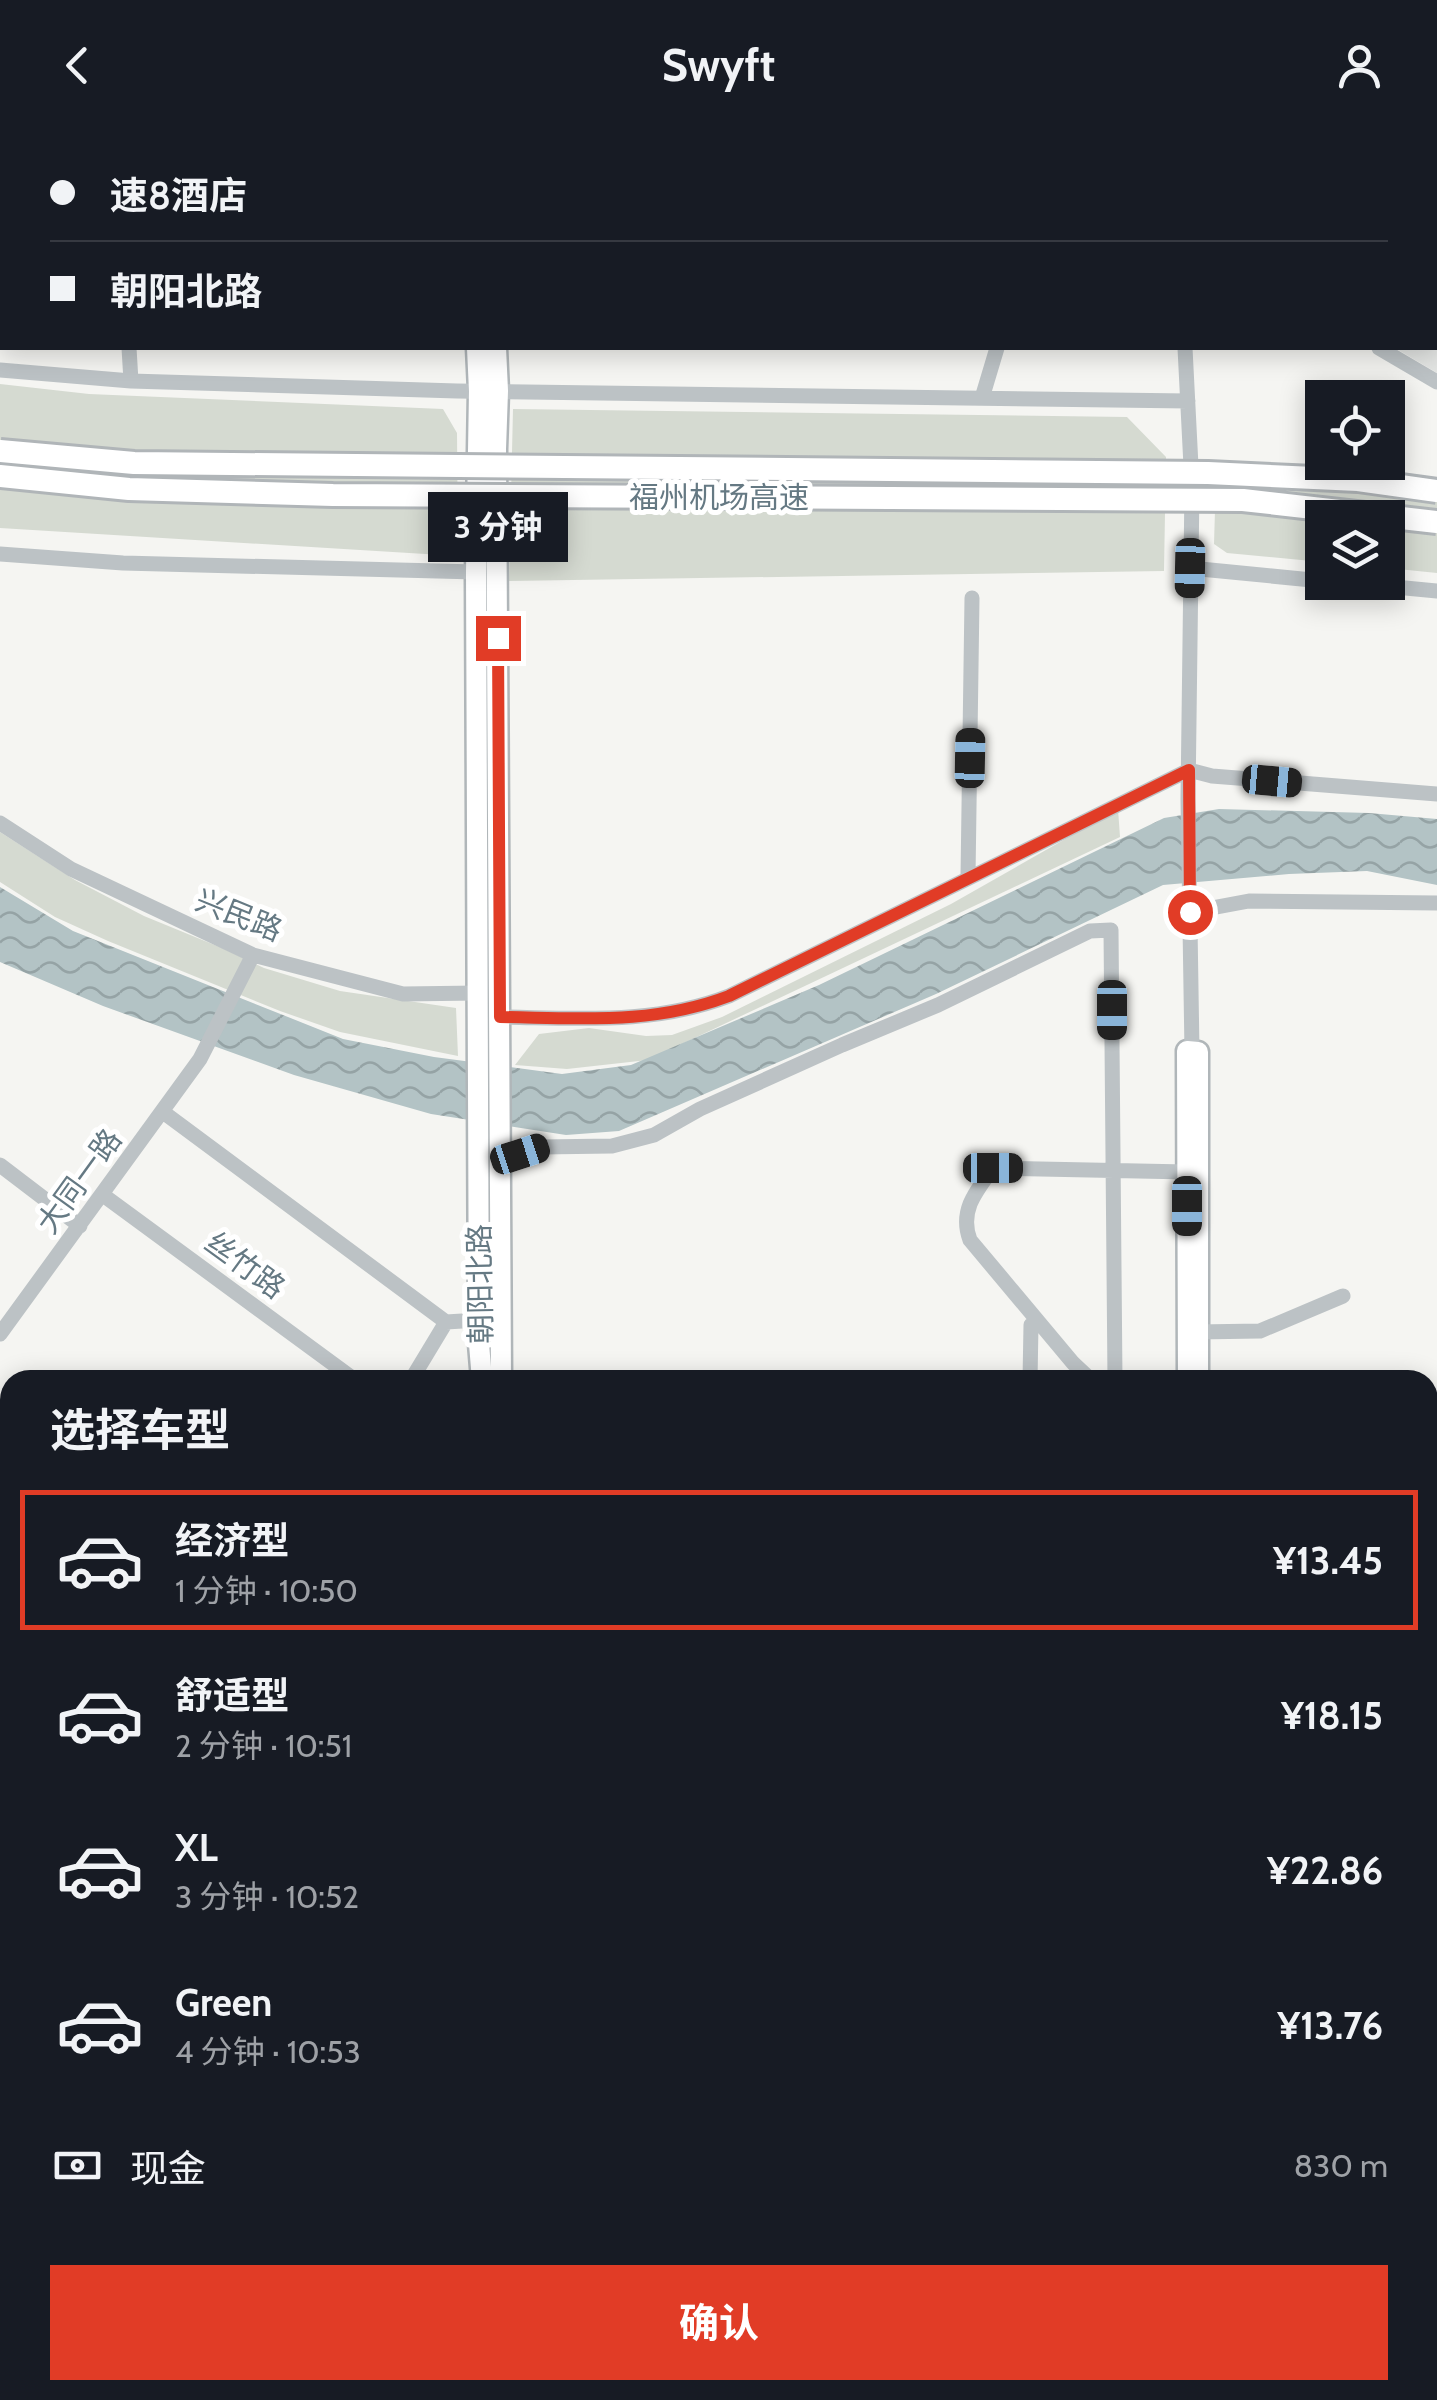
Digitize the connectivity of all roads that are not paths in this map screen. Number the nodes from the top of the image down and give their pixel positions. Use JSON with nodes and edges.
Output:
{"nodes":[{"id":1,"x":129,"y":350,"type":"edge"},
{"id":2,"x":477,"y":350,"type":"edge"},
{"id":3,"x":496,"y":350,"type":"edge"},
{"id":4,"x":996,"y":350,"type":"edge"},
{"id":5,"x":1186,"y":350,"type":"edge"},
{"id":6,"x":1382,"y":350,"type":"edge"},
{"id":7,"x":0,"y":370,"type":"edge"},
{"id":8,"x":132,"y":382,"type":"junction"},
{"id":9,"x":1437,"y":382,"type":"edge"},
{"id":10,"x":488,"y":392,"type":"junction"},
{"id":11,"x":982,"y":398,"type":"junction"},
{"id":12,"x":1188,"y":401,"type":"junction"},
{"id":13,"x":0,"y":451,"type":"edge"},
{"id":14,"x":0,"y":476,"type":"edge"},
{"id":15,"x":1437,"y":491,"type":"edge"},
{"id":16,"x":1437,"y":522,"type":"edge"},
{"id":17,"x":0,"y":554,"type":"edge"},
{"id":18,"x":1190,"y":568,"type":"junction"},
{"id":19,"x":476,"y":572,"type":"junction"},
{"id":20,"x":1305,"y":578,"type":"edge"},
{"id":21,"x":1405,"y":588,"type":"edge"},
{"id":22,"x":1437,"y":591,"type":"edge"},
{"id":23,"x":972,"y":598,"type":"dead end"},
{"id":24,"x":1189,"y":770,"type":"junction"},
{"id":25,"x":1437,"y":794,"type":"edge"},
{"id":26,"x":0,"y":822,"type":"edge"},
{"id":27,"x":968,"y":877,"type":"junction"},
{"id":28,"x":1437,"y":903,"type":"edge"},
{"id":29,"x":1190,"y":912,"type":"junction"},
{"id":30,"x":253,"y":955,"type":"junction"},
{"id":31,"x":478,"y":994,"type":"junction"},
{"id":32,"x":500,"y":1017,"type":"junction"},
{"id":33,"x":1192,"y":1052,"type":"junction"},
{"id":34,"x":163,"y":1112,"type":"junction"},
{"id":35,"x":500,"y":1160,"type":"junction"},
{"id":36,"x":0,"y":1164,"type":"edge"},
{"id":37,"x":1113,"y":1169,"type":"junction"},
{"id":38,"x":1187,"y":1172,"type":"junction"},
{"id":39,"x":103,"y":1195,"type":"junction"},
{"id":40,"x":80,"y":1226,"type":"junction"},
{"id":41,"x":1343,"y":1296,"type":"dead end"},
{"id":42,"x":479,"y":1320,"type":"junction"},
{"id":43,"x":446,"y":1322,"type":"junction"},
{"id":44,"x":1031,"y":1326,"type":"dead end"},
{"id":45,"x":1197,"y":1332,"type":"junction"},
{"id":46,"x":0,"y":1334,"type":"edge"},
{"id":47,"x":341,"y":1370,"type":"edge"},
{"id":48,"x":417,"y":1370,"type":"edge"},
{"id":49,"x":482,"y":1370,"type":"edge"},
{"id":50,"x":501,"y":1370,"type":"edge"},
{"id":51,"x":1030,"y":1370,"type":"edge"},
{"id":52,"x":1080,"y":1370,"type":"edge"},
{"id":53,"x":1115,"y":1370,"type":"edge"},
{"id":54,"x":1188,"y":1370,"type":"edge"},
{"id":55,"x":1198,"y":1370,"type":"edge"}],
"edges":[{"from":1,"to":8,"type":"street"},
{"from":2,"to":10,"type":"main road","name":"朝阳北路"},
{"from":3,"to":10,"type":"main road","name":"朝阳北路"},
{"from":4,"to":11,"type":"street"},
{"from":5,"to":12,"type":"street"},
{"from":6,"to":9,"type":"street"},
{"from":7,"to":8,"type":"street"},
{"from":8,"to":10,"type":"street"},
{"from":10,"to":11,"type":"street"},
{"from":10,"to":19,"type":"main road","name":"朝阳北路"},
{"from":10,"to":32,"type":"main road","name":"朝阳北路"},
{"from":11,"to":12,"type":"street"},
{"from":12,"to":18,"type":"street"},
{"from":13,"to":15,"type":"highway","name":"福州机场高速","bridge":true},
{"from":14,"to":16,"type":"highway","name":"福州机场高速","bridge":true},
{"from":17,"to":19,"type":"street"},
{"from":18,"to":20,"type":"street"},
{"from":18,"to":24,"type":"street"},
{"from":19,"to":31,"type":"main road","name":"朝阳北路"},
{"from":21,"to":22,"type":"street"},
{"from":23,"to":27,"type":"street"},
{"from":24,"to":25,"type":"street"},
{"from":24,"to":27,"type":"street"},
{"from":24,"to":29,"type":"street"},
{"from":26,"to":30,"type":"street","name":"兴民路"},
{"from":27,"to":32,"type":"street"},
{"from":28,"to":29,"type":"street"},
{"from":29,"to":33,"type":"street"},
{"from":30,"to":31,"type":"street","name":"兴民路"},
{"from":30,"to":34,"type":"street","name":"大同一路"},
{"from":31,"to":42,"type":"main road","name":"朝阳北路"},
{"from":32,"to":35,"type":"main road","name":"朝阳北路"},
{"from":33,"to":38,"type":"main road"},
{"from":33,"to":45,"type":"main road"},
{"from":34,"to":39,"type":"street","name":"大同一路"},
{"from":34,"to":43,"type":"street"},
{"from":35,"to":37,"type":"street"},
{"from":35,"to":50,"type":"main road","name":"朝阳北路"},
{"from":36,"to":40,"type":"street"},
{"from":37,"to":38,"type":"street"},
{"from":37,"to":52,"type":"street"},
{"from":37,"to":53,"type":"street"},
{"from":38,"to":54,"type":"main road"},
{"from":39,"to":40,"type":"street","name":"大同一路"},
{"from":39,"to":47,"type":"street","name":"丝竹路"},
{"from":40,"to":46,"type":"street","name":"大同一路"},
{"from":41,"to":45,"type":"street"},
{"from":42,"to":43,"type":"street"},
{"from":42,"to":49,"type":"main road","name":"朝阳北路"},
{"from":43,"to":48,"type":"street"},
{"from":44,"to":51,"type":"street"},
{"from":45,"to":55,"type":"main road"}]}
